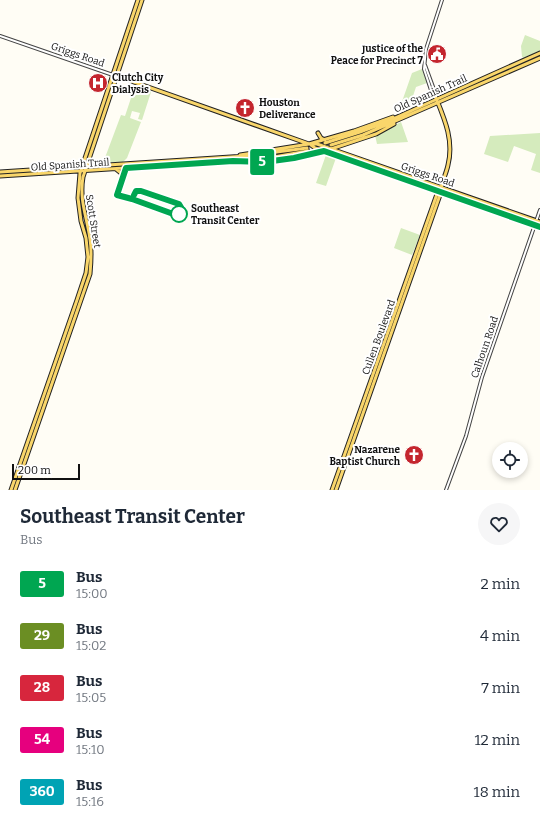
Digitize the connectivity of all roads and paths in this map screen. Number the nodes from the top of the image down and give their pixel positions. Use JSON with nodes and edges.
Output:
{"nodes":[{"id":1,"x":138,"y":0,"type":"edge"},
{"id":2,"x":142,"y":0,"type":"edge"},
{"id":3,"x":442,"y":0,"type":"edge"},
{"id":4,"x":0,"y":36,"type":"edge"},
{"id":5,"x":540,"y":53,"type":"edge"},
{"id":6,"x":540,"y":58,"type":"edge"},
{"id":7,"x":492,"y":74,"type":"junction"},
{"id":8,"x":115,"y":76,"type":"junction"},
{"id":9,"x":494,"y":78,"type":"junction"},
{"id":10,"x":465,"y":86,"type":"junction"},
{"id":11,"x":466,"y":90,"type":"junction"},
{"id":12,"x":436,"y":98,"type":"junction"},
{"id":13,"x":438,"y":103,"type":"junction"},
{"id":14,"x":400,"y":117,"type":"junction"},
{"id":15,"x":318,"y":133,"type":"dead end"},
{"id":16,"x":325,"y":142,"type":"junction"},
{"id":17,"x":309,"y":144,"type":"junction"},
{"id":18,"x":344,"y":145,"type":"junction"},
{"id":19,"x":331,"y":147,"type":"junction"},
{"id":20,"x":324,"y":151,"type":"junction"},
{"id":21,"x":347,"y":154,"type":"junction"},
{"id":22,"x":232,"y":156,"type":"junction"},
{"id":23,"x":191,"y":159,"type":"junction"},
{"id":24,"x":158,"y":161,"type":"junction"},
{"id":25,"x":233,"y":161,"type":"junction"},
{"id":26,"x":191,"y":164,"type":"junction"},
{"id":27,"x":84,"y":166,"type":"junction"},
{"id":28,"x":158,"y":166,"type":"junction"},
{"id":29,"x":54,"y":168,"type":"junction"},
{"id":30,"x":114,"y":169,"type":"junction"},
{"id":31,"x":82,"y":171,"type":"junction"},
{"id":32,"x":0,"y":172,"type":"edge"},
{"id":33,"x":55,"y":172,"type":"junction"},
{"id":34,"x":0,"y":176,"type":"edge"},
{"id":35,"x":123,"y":179,"type":"dead end"},
{"id":36,"x":441,"y":187,"type":"junction"},
{"id":37,"x":440,"y":191,"type":"junction"},
{"id":38,"x":475,"y":199,"type":"junction"},
{"id":39,"x":473,"y":202,"type":"junction"},
{"id":40,"x":540,"y":210,"type":"edge"},
{"id":41,"x":82,"y":211,"type":"junction"},
{"id":42,"x":503,"y":211,"type":"junction"},
{"id":43,"x":538,"y":221,"type":"edge"},
{"id":44,"x":535,"y":224,"type":"junction"},
{"id":45,"x":540,"y":226,"type":"edge"},
{"id":46,"x":11,"y":490,"type":"edge"},
{"id":47,"x":15,"y":490,"type":"edge"},
{"id":48,"x":332,"y":490,"type":"edge"},
{"id":49,"x":336,"y":490,"type":"edge"},
{"id":50,"x":446,"y":490,"type":"edge"}],
"edges":[{"from":1,"to":8,"type":"main road","name":"Scott Street"},
{"from":2,"to":8,"type":"main road","name":"Scott Street"},
{"from":3,"to":12,"type":"street","name":"Cullen Boulevard"},
{"from":4,"to":8,"type":"street","name":"Griggs Road"},
{"from":5,"to":7,"type":"main road","name":"Old Spanish Trail"},
{"from":6,"to":9,"type":"main road","name":"Old Spanish Trail"},
{"from":7,"to":9,"type":"main road"},
{"from":7,"to":10,"type":"main road","name":"Old Spanish Trail"},
{"from":8,"to":17,"type":"main road","name":"Griggs Road"},
{"from":8,"to":27,"type":"main road","name":"Scott Street"},
{"from":9,"to":11,"type":"main road","name":"Old Spanish Trail"},
{"from":10,"to":11,"type":"main road"},
{"from":10,"to":12,"type":"main road","name":"Old Spanish Trail"},
{"from":11,"to":13,"type":"main road","name":"Old Spanish Trail"},
{"from":12,"to":13,"type":"main road","name":"Cullen Boulevard"},
{"from":12,"to":14,"type":"main road","name":"Old Spanish Trail"},
{"from":13,"to":14,"type":"main road","name":"Old Spanish Trail"},
{"from":13,"to":36,"type":"main road","name":"Cullen Boulevard"},
{"from":14,"to":16,"type":"main road"},
{"from":14,"to":18,"type":"main road"},
{"from":14,"to":19,"type":"main road","name":"Old Spanish Trail"},
{"from":15,"to":16,"type":"main road"},
{"from":16,"to":17,"type":"main road"},
{"from":17,"to":19,"type":"main road","name":"Griggs Road"},
{"from":17,"to":20,"type":"main road","name":"Griggs Road"},
{"from":17,"to":22,"type":"main road"},
{"from":18,"to":19,"type":"main road"},
{"from":18,"to":21,"type":"main road"},
{"from":19,"to":20,"type":"main road"},
{"from":19,"to":21,"type":"main road","name":"Griggs Road"},
{"from":20,"to":25,"type":"main road"},
{"from":20,"to":37,"type":"main road","name":"Griggs Road"},
{"from":21,"to":36,"type":"main road","name":"Griggs Road"},
{"from":22,"to":23,"type":"main road","name":"Old Spanish Trail"},
{"from":22,"to":25,"type":"main road","name":"Old Spanish Trail"},
{"from":23,"to":24,"type":"main road","name":"Old Spanish Trail"},
{"from":23,"to":26,"type":"main road"},
{"from":24,"to":27,"type":"main road","name":"Old Spanish Trail"},
{"from":24,"to":28,"type":"main road"},
{"from":25,"to":26,"type":"main road","name":"Old Spanish Trail"},
{"from":26,"to":28,"type":"main road","name":"Old Spanish Trail"},
{"from":27,"to":29,"type":"main road","name":"Old Spanish Trail"},
{"from":27,"to":31,"type":"main road","name":"Scott Street"},
{"from":28,"to":30,"type":"main road","name":"Old Spanish Trail"},
{"from":29,"to":32,"type":"main road","name":"Old Spanish Trail"},
{"from":29,"to":33,"type":"main road"},
{"from":30,"to":31,"type":"main road","name":"Old Spanish Trail"},
{"from":30,"to":35,"type":"main road"},
{"from":31,"to":33,"type":"main road","name":"Old Spanish Trail"},
{"from":31,"to":41,"type":"main road","name":"Scott Street"},
{"from":33,"to":34,"type":"main road","name":"Old Spanish Trail"},
{"from":36,"to":37,"type":"main road","name":"Cullen Boulevard"},
{"from":36,"to":38,"type":"main road","name":"Griggs Road"},
{"from":37,"to":39,"type":"main road","name":"Griggs Road"},
{"from":37,"to":48,"type":"main road","name":"Cullen Boulevard"},
{"from":37,"to":49,"type":"main road","name":"Cullen Boulevard"},
{"from":38,"to":39,"type":"main road"},
{"from":38,"to":42,"type":"main road","name":"Griggs Road"},
{"from":39,"to":42,"type":"main road","name":"Griggs Road"},
{"from":40,"to":43,"type":"street","name":"Calhoun Road"},
{"from":41,"to":46,"type":"main road","name":"Scott Street"},
{"from":41,"to":47,"type":"main road","name":"Scott Street"},
{"from":42,"to":43,"type":"main road","name":"Griggs Road"},
{"from":42,"to":44,"type":"main road","name":"Griggs Road"},
{"from":43,"to":44,"type":"street","name":"Calhoun Road"},
{"from":44,"to":45,"type":"main road","name":"Griggs Road"},
{"from":44,"to":50,"type":"street","name":"Calhoun Road"}]}
